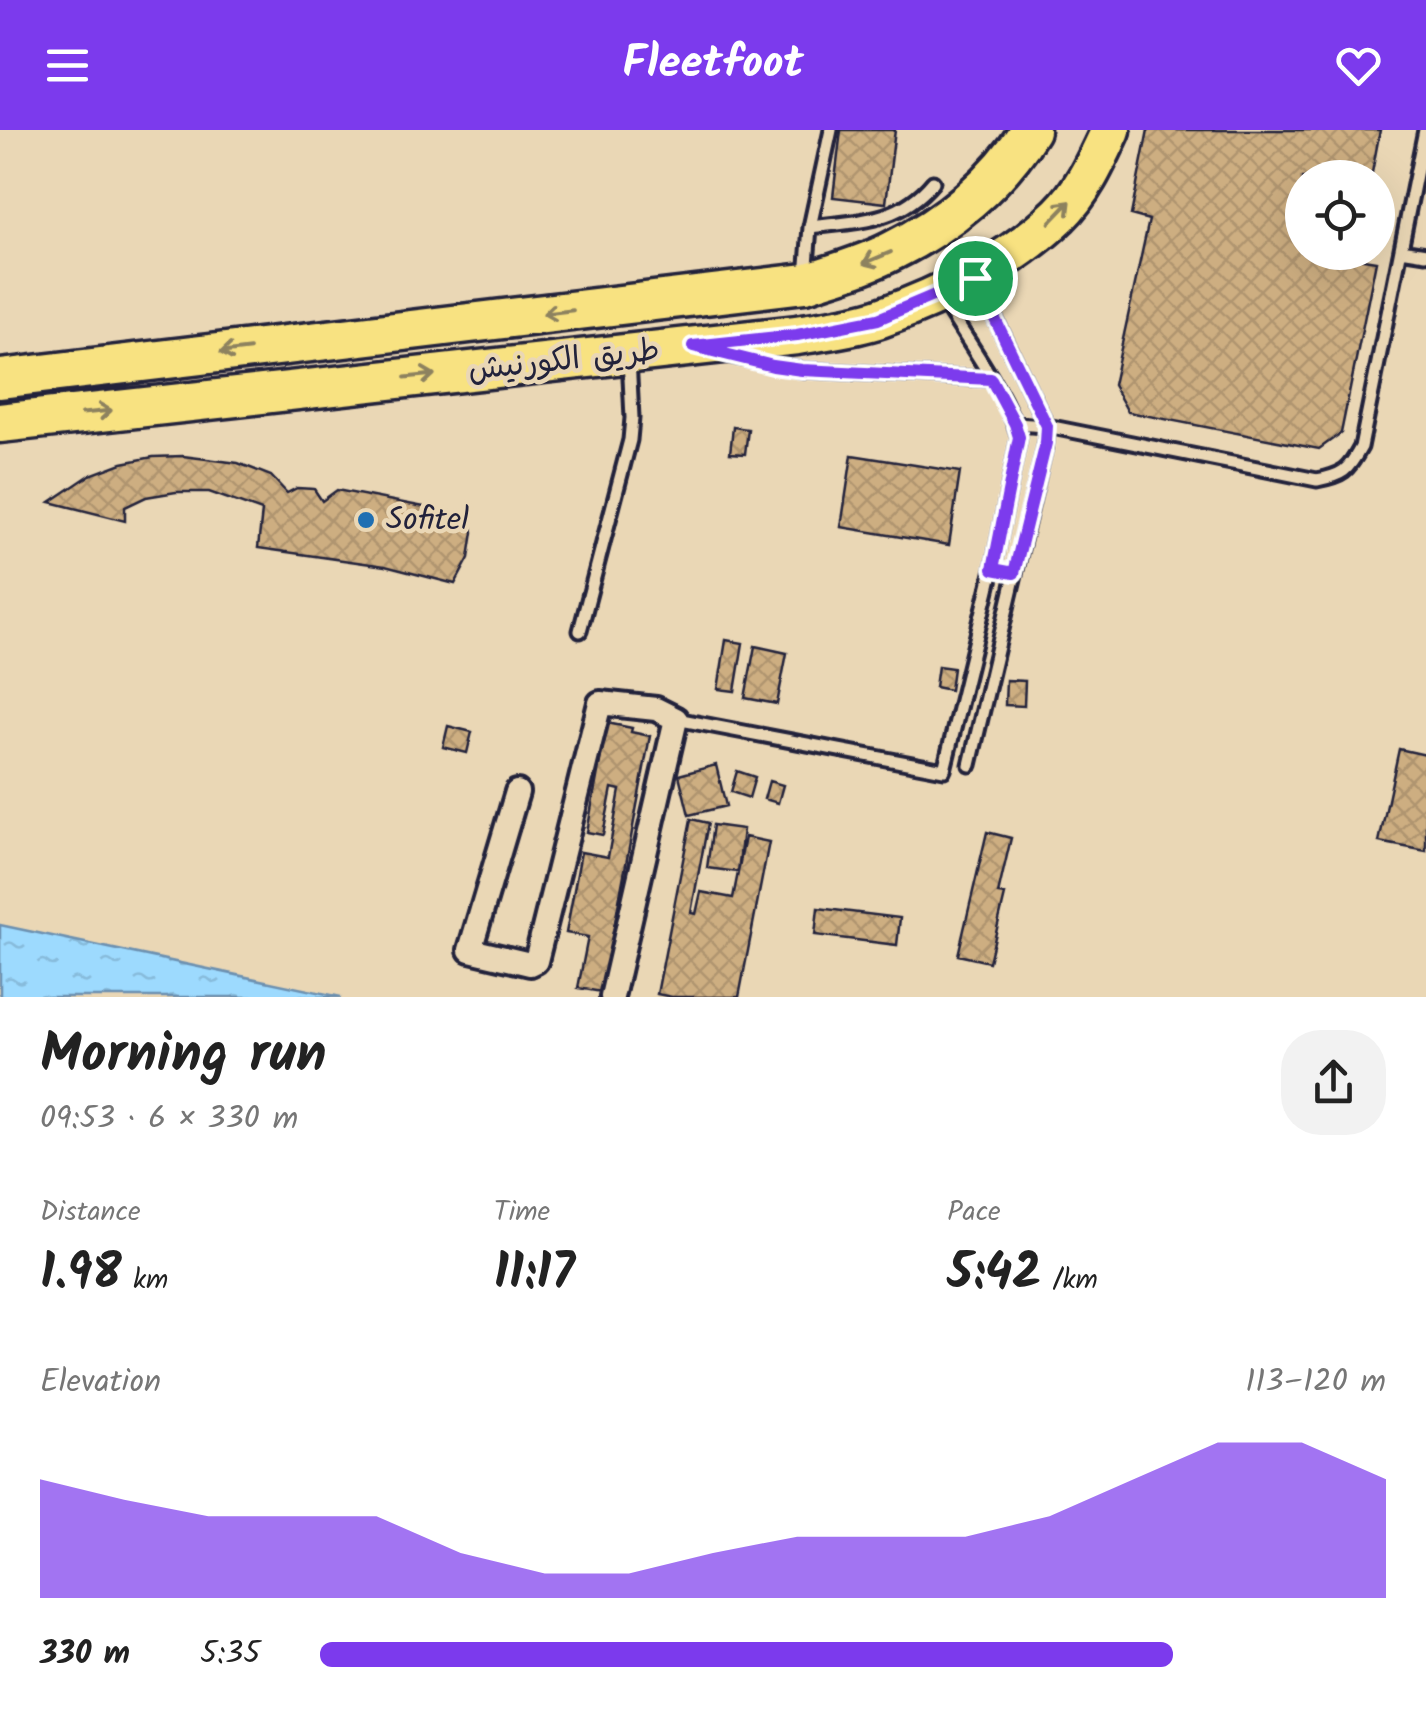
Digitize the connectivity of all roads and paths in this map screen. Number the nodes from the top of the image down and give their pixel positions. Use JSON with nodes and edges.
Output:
{"nodes":[{"id":1,"x":831,"y":130,"type":"edge"},
{"id":2,"x":1030,"y":130,"type":"edge"},
{"id":3,"x":1111,"y":130,"type":"edge"},
{"id":4,"x":1425,"y":130,"type":"edge"},
{"id":5,"x":933,"y":182,"type":"dead end"},
{"id":6,"x":810,"y":227,"type":"junction"},
{"id":7,"x":1400,"y":250,"type":"junction"},
{"id":8,"x":1426,"y":254,"type":"edge"},
{"id":9,"x":975,"y":278,"type":"junction"},
{"id":10,"x":805,"y":282,"type":"junction"},
{"id":11,"x":938,"y":293,"type":"junction"},
{"id":12,"x":693,"y":346,"type":"junction"},
{"id":13,"x":628,"y":354,"type":"junction"},
{"id":14,"x":0,"y":378,"type":"edge"},
{"id":15,"x":991,"y":379,"type":"junction"},
{"id":16,"x":0,"y":422,"type":"edge"},
{"id":17,"x":1015,"y":424,"type":"junction"},
{"id":18,"x":1047,"y":426,"type":"junction"},
{"id":19,"x":993,"y":569,"type":"junction"},
{"id":20,"x":1014,"y":573,"type":"junction"},
{"id":21,"x":580,"y":632,"type":"dead end"},
{"id":22,"x":676,"y":719,"type":"junction"},
{"id":23,"x":970,"y":765,"type":"dead end"},
{"id":24,"x":518,"y":792,"type":"dead end"},
{"id":25,"x":612,"y":997,"type":"edge"}],
"edges":[{"from":1,"to":6,"type":"lane"},
{"from":2,"to":10,"type":"main road","name":"طريق الكورنيش","one_way":true},
{"from":9,"to":3,"type":"main road","name":"طريق الكورنيش","one_way":true},
{"from":4,"to":7,"type":"lane"},
{"from":5,"to":6,"type":"lane"},
{"from":6,"to":10,"type":"lane"},
{"from":7,"to":8,"type":"lane"},
{"from":7,"to":18,"type":"lane"},
{"from":9,"to":11,"type":"main road","name":"طريق الكورنيش"},
{"from":9,"to":18,"type":"lane"},
{"from":10,"to":14,"type":"main road","name":"طريق الكورنيش","one_way":true},
{"from":11,"to":12,"type":"main road","name":"طريق الكورنيش"},
{"from":11,"to":15,"type":"lane"},
{"from":12,"to":13,"type":"main road","name":"طريق الكورنيش"},
{"from":12,"to":15,"type":"lane"},
{"from":16,"to":13,"type":"main road","name":"طريق الكورنيش","one_way":true},
{"from":13,"to":21,"type":"lane"},
{"from":15,"to":17,"type":"lane"},
{"from":17,"to":18,"type":"lane"},
{"from":17,"to":19,"type":"lane"},
{"from":18,"to":20,"type":"lane"},
{"from":19,"to":20,"type":"lane"},
{"from":19,"to":22,"type":"lane"},
{"from":20,"to":23,"type":"lane"},
{"from":22,"to":24,"type":"street"},
{"from":22,"to":25,"type":"street"}]}
